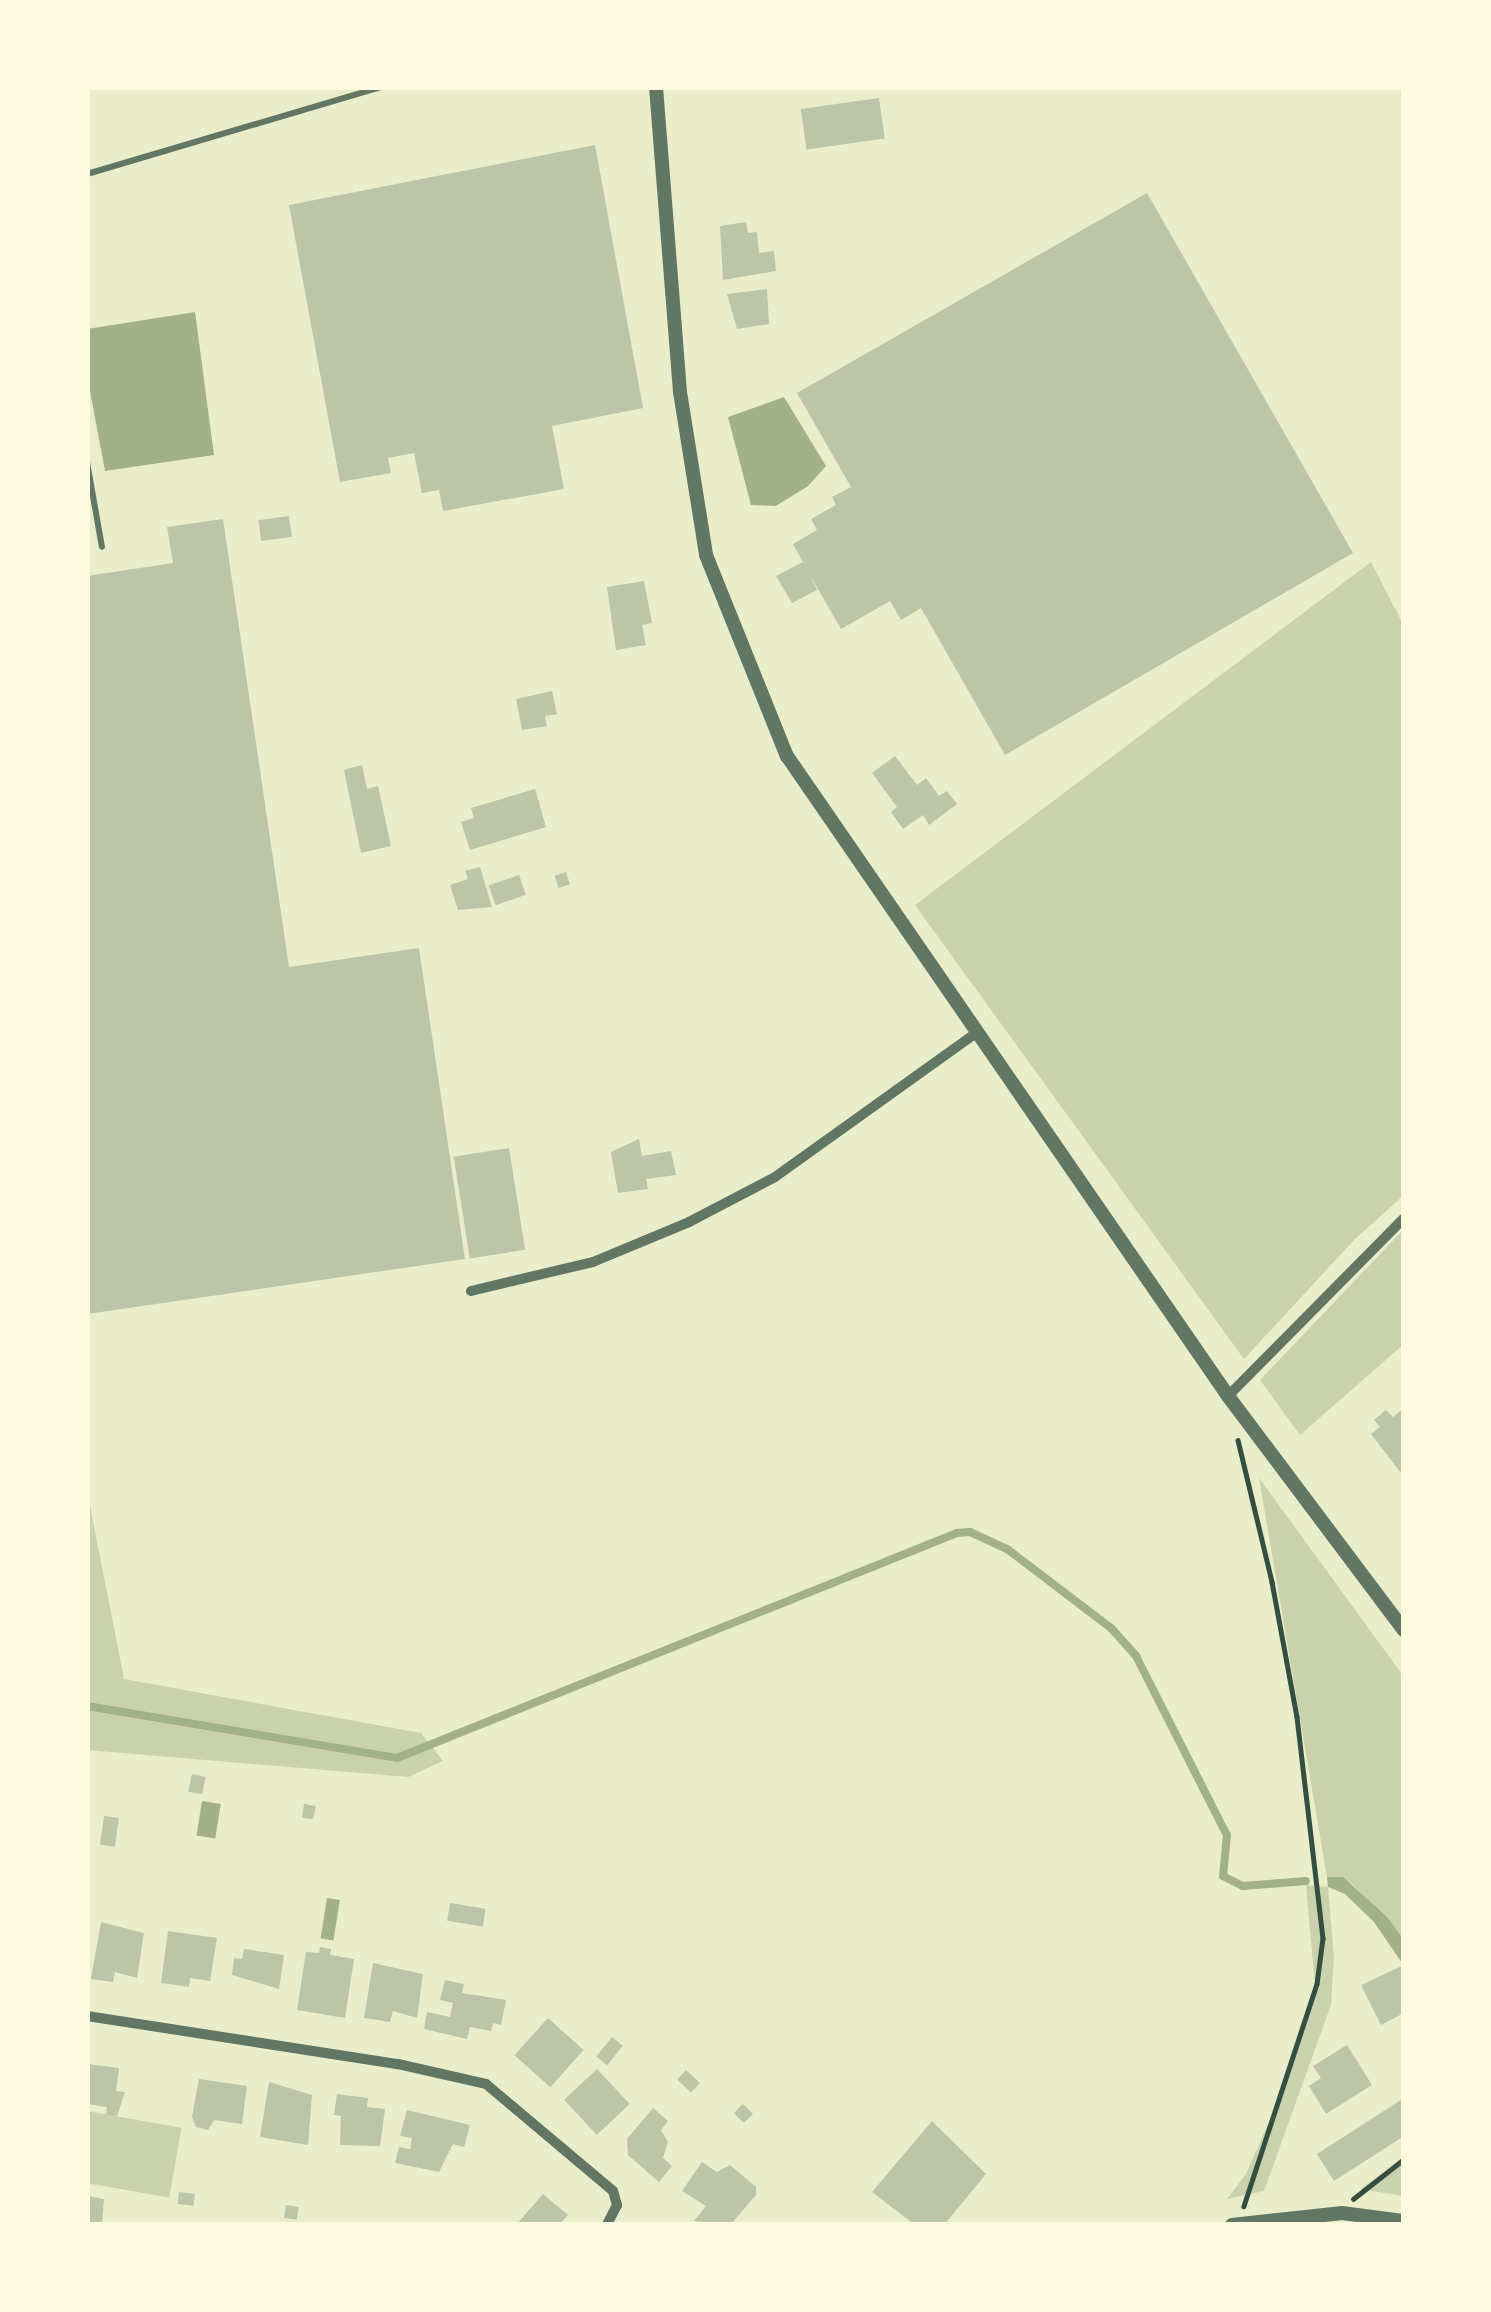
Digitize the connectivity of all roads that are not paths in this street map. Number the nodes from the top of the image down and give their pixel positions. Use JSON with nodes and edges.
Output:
{"nodes":[{"id":1,"x":381,"y":87,"type":"edge"},
{"id":2,"x":656,"y":87,"type":"edge"},
{"id":3,"x":87,"y":174,"type":"edge"},
{"id":4,"x":87,"y":462,"type":"edge"},
{"id":5,"x":102,"y":547,"type":"dead end"},
{"id":6,"x":975,"y":1034,"type":"junction"},
{"id":7,"x":1404,"y":1218,"type":"edge"},
{"id":8,"x":471,"y":1291,"type":"dead end"},
{"id":9,"x":1228,"y":1396,"type":"junction"},
{"id":10,"x":1404,"y":1630,"type":"edge"},
{"id":11,"x":87,"y":2016,"type":"edge"},
{"id":12,"x":1404,"y":2221,"type":"edge"},
{"id":13,"x":1235,"y":2224,"type":"edge"},
{"id":14,"x":607,"y":2225,"type":"edge"}],
"edges":[{"from":1,"to":3,"type":"lane"},
{"from":2,"to":6,"type":"street"},
{"from":4,"to":5,"type":"lane"},
{"from":6,"to":8,"type":"street"},
{"from":6,"to":9,"type":"street"},
{"from":7,"to":9,"type":"street"},
{"from":9,"to":10,"type":"street"},
{"from":11,"to":14,"type":"street"},
{"from":12,"to":13,"type":"street"}]}
